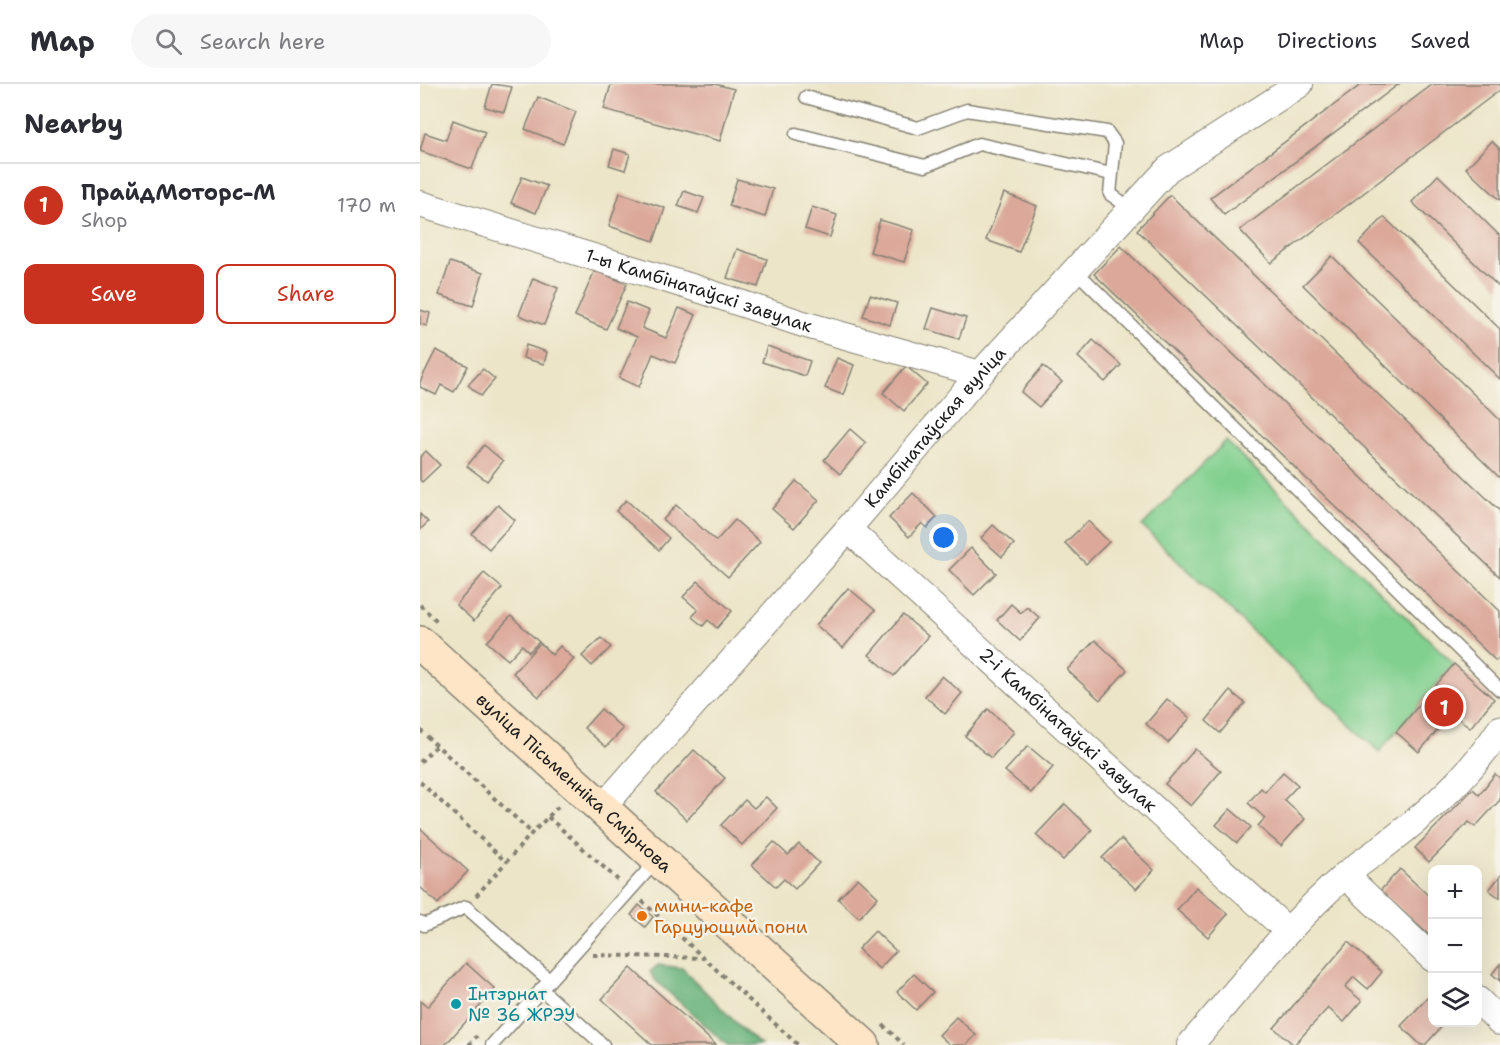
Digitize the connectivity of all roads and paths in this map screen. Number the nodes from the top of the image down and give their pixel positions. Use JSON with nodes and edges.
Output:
{"nodes":[{"id":1,"x":1300,"y":84,"type":"edge"},
{"id":2,"x":806,"y":97,"type":"dead end"},
{"id":3,"x":796,"y":134,"type":"dead end"},
{"id":4,"x":1111,"y":174,"type":"junction"},
{"id":5,"x":420,"y":204,"type":"edge"},
{"id":6,"x":1131,"y":208,"type":"junction"},
{"id":7,"x":1074,"y":269,"type":"junction"},
{"id":8,"x":980,"y":374,"type":"junction"},
{"id":9,"x":848,"y":529,"type":"junction"},
{"id":10,"x":420,"y":643,"type":"edge"},
{"id":11,"x":1500,"y":690,"type":"edge"},
{"id":12,"x":1500,"y":729,"type":"edge"},
{"id":13,"x":420,"y":730,"type":"edge"},
{"id":14,"x":436,"y":746,"type":"junction"},
{"id":15,"x":420,"y":762,"type":"edge"},
{"id":16,"x":420,"y":782,"type":"edge"},
{"id":17,"x":602,"y":808,"type":"junction"},
{"id":18,"x":548,"y":817,"type":"dead end"},
{"id":19,"x":658,"y":859,"type":"junction"},
{"id":20,"x":506,"y":862,"type":"junction"},
{"id":21,"x":1345,"y":875,"type":"junction"},
{"id":22,"x":629,"y":890,"type":"junction"},
{"id":23,"x":466,"y":908,"type":"junction"},
{"id":24,"x":420,"y":922,"type":"edge"},
{"id":25,"x":1288,"y":932,"type":"junction"},
{"id":26,"x":572,"y":954,"type":"junction"},
{"id":27,"x":1428,"y":954,"type":"edge"},
{"id":28,"x":703,"y":958,"type":"junction"},
{"id":29,"x":545,"y":985,"type":"junction"},
{"id":30,"x":1482,"y":1004,"type":"edge"},
{"id":31,"x":1500,"y":1022,"type":"edge"},
{"id":32,"x":492,"y":1045,"type":"edge"},
{"id":33,"x":603,"y":1045,"type":"edge"},
{"id":34,"x":798,"y":1045,"type":"edge"},
{"id":35,"x":863,"y":1045,"type":"edge"},
{"id":36,"x":1190,"y":1045,"type":"edge"}],
"edges":[{"from":1,"to":6,"type":"street","name":"Камбінатаўская вуліца"},
{"from":2,"to":4,"type":"lane"},
{"from":3,"to":4,"type":"lane"},
{"from":4,"to":6,"type":"lane"},
{"from":5,"to":8,"type":"street","name":"1-ы Камбінатаўскі завулак"},
{"from":6,"to":7,"type":"street","name":"Камбінатаўская вуліца"},
{"from":7,"to":8,"type":"street","name":"Камбінатаўская вуліца"},
{"from":7,"to":11,"type":"lane"},
{"from":8,"to":9,"type":"street","name":"Камбінатаўская вуліца"},
{"from":9,"to":17,"type":"street","name":"Камбінатаўская вуліца"},
{"from":9,"to":25,"type":"street","name":"2-і Камбінатаўскі завулак"},
{"from":10,"to":17,"type":"main road","name":"вуліца Пісьменніка Смірнова"},
{"from":12,"to":21,"type":"street"},
{"from":13,"to":14,"type":"path"},
{"from":14,"to":15,"type":"path"},
{"from":14,"to":20,"type":"path"},
{"from":16,"to":20,"type":"path"},
{"from":17,"to":19,"type":"main road","name":"вуліца Пісьменніка Смірнова"},
{"from":18,"to":22,"type":"path"},
{"from":19,"to":22,"type":"lane"},
{"from":19,"to":35,"type":"main road","name":"вуліца Пісьменніка Смірнова"},
{"from":20,"to":23,"type":"path"},
{"from":21,"to":25,"type":"street"},
{"from":21,"to":27,"type":"street"},
{"from":22,"to":26,"type":"lane"},
{"from":22,"to":28,"type":"path"},
{"from":23,"to":24,"type":"lane"},
{"from":23,"to":29,"type":"lane"},
{"from":25,"to":36,"type":"street"},
{"from":26,"to":28,"type":"path"},
{"from":26,"to":29,"type":"lane"},
{"from":28,"to":34,"type":"path"},
{"from":29,"to":32,"type":"lane"},
{"from":29,"to":33,"type":"lane"},
{"from":30,"to":31,"type":"street"}]}
